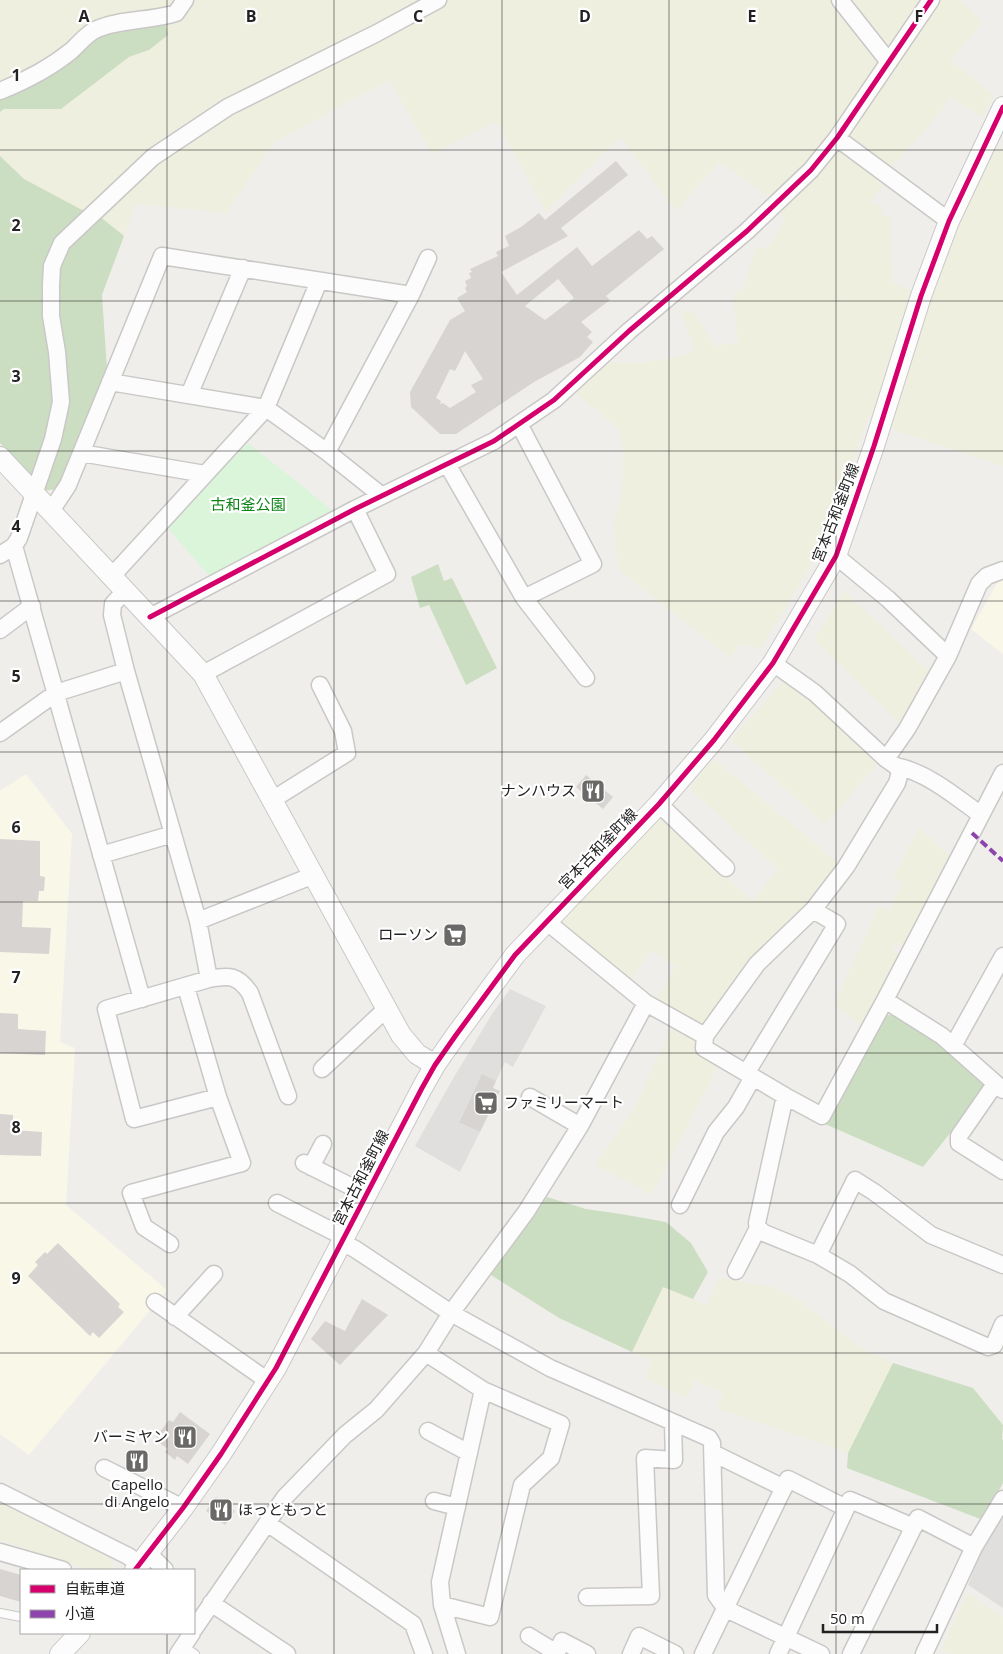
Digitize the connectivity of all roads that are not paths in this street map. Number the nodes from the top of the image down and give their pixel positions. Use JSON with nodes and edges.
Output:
{"nodes":[{"id":1,"x":185,"y":0,"type":"edge"},
{"id":2,"x":438,"y":0,"type":"edge"},
{"id":3,"x":840,"y":0,"type":"edge"},
{"id":4,"x":931,"y":0,"type":"edge"},
{"id":5,"x":889,"y":62,"type":"junction"},
{"id":6,"x":0,"y":92,"type":"edge"},
{"id":7,"x":1003,"y":107,"type":"edge"},
{"id":8,"x":837,"y":138,"type":"junction"},
{"id":9,"x":949,"y":221,"type":"junction"},
{"id":10,"x":428,"y":258,"type":"dead end"},
{"id":11,"x":243,"y":268,"type":"junction"},
{"id":12,"x":319,"y":281,"type":"junction"},
{"id":13,"x":411,"y":295,"type":"junction"},
{"id":14,"x":110,"y":382,"type":"junction"},
{"id":15,"x":189,"y":396,"type":"junction"},
{"id":16,"x":266,"y":408,"type":"junction"},
{"id":17,"x":519,"y":424,"type":"junction"},
{"id":18,"x":327,"y":452,"type":"junction"},
{"id":19,"x":81,"y":453,"type":"junction"},
{"id":20,"x":0,"y":457,"type":"edge"},
{"id":21,"x":447,"y":464,"type":"junction"},
{"id":22,"x":205,"y":474,"type":"junction"},
{"id":23,"x":34,"y":493,"type":"junction"},
{"id":24,"x":382,"y":496,"type":"junction"},
{"id":25,"x":355,"y":509,"type":"junction"},
{"id":26,"x":51,"y":511,"type":"junction"},
{"id":27,"x":4,"y":552,"type":"edge"},
{"id":28,"x":836,"y":556,"type":"junction"},
{"id":29,"x":1003,"y":570,"type":"edge"},
{"id":30,"x":118,"y":583,"type":"junction"},
{"id":31,"x":524,"y":598,"type":"junction"},
{"id":32,"x":32,"y":606,"type":"junction"},
{"id":33,"x":150,"y":617,"type":"junction"},
{"id":34,"x":0,"y":630,"type":"edge"},
{"id":35,"x":948,"y":656,"type":"junction"},
{"id":36,"x":773,"y":663,"type":"junction"},
{"id":37,"x":126,"y":671,"type":"junction"},
{"id":38,"x":203,"y":674,"type":"junction"},
{"id":39,"x":586,"y":678,"type":"dead end"},
{"id":40,"x":320,"y":685,"type":"dead end"},
{"id":41,"x":56,"y":694,"type":"junction"},
{"id":42,"x":0,"y":733,"type":"edge"},
{"id":43,"x":891,"y":762,"type":"junction"},
{"id":44,"x":1003,"y":773,"type":"edge"},
{"id":45,"x":272,"y":800,"type":"junction"},
{"id":46,"x":659,"y":804,"type":"junction"},
{"id":47,"x":981,"y":815,"type":"junction"},
{"id":48,"x":173,"y":834,"type":"junction"},
{"id":49,"x":101,"y":855,"type":"junction"},
{"id":50,"x":726,"y":868,"type":"dead end"},
{"id":51,"x":314,"y":875,"type":"junction"},
{"id":52,"x":813,"y":910,"type":"junction"},
{"id":53,"x":198,"y":921,"type":"junction"},
{"id":54,"x":546,"y":921,"type":"junction"},
{"id":55,"x":1003,"y":956,"type":"edge"},
{"id":56,"x":209,"y":979,"type":"junction"},
{"id":57,"x":186,"y":987,"type":"junction"},
{"id":58,"x":142,"y":999,"type":"junction"},
{"id":59,"x":885,"y":1000,"type":"junction"},
{"id":60,"x":646,"y":1003,"type":"junction"},
{"id":61,"x":386,"y":1009,"type":"junction"},
{"id":62,"x":705,"y":1036,"type":"junction"},
{"id":63,"x":953,"y":1046,"type":"junction"},
{"id":64,"x":435,"y":1065,"type":"junction"},
{"id":65,"x":322,"y":1069,"type":"dead end"},
{"id":66,"x":750,"y":1075,"type":"junction"},
{"id":67,"x":999,"y":1087,"type":"edge"},
{"id":68,"x":288,"y":1096,"type":"dead end"},
{"id":69,"x":785,"y":1096,"type":"junction"},
{"id":70,"x":218,"y":1097,"type":"junction"},
{"id":71,"x":530,"y":1097,"type":"dead end"},
{"id":72,"x":580,"y":1126,"type":"junction"},
{"id":73,"x":323,"y":1144,"type":"dead end"},
{"id":74,"x":1003,"y":1172,"type":"edge"},
{"id":75,"x":366,"y":1194,"type":"junction"},
{"id":76,"x":277,"y":1203,"type":"dead end"},
{"id":77,"x":680,"y":1204,"type":"dead end"},
{"id":78,"x":758,"y":1228,"type":"junction"},
{"id":79,"x":343,"y":1240,"type":"junction"},
{"id":80,"x":170,"y":1244,"type":"dead end"},
{"id":81,"x":818,"y":1255,"type":"junction"},
{"id":82,"x":1003,"y":1265,"type":"edge"},
{"id":83,"x":736,"y":1271,"type":"dead end"},
{"id":84,"x":214,"y":1274,"type":"dead end"},
{"id":85,"x":155,"y":1302,"type":"dead end"},
{"id":86,"x":451,"y":1313,"type":"junction"},
{"id":87,"x":175,"y":1317,"type":"junction"},
{"id":88,"x":1003,"y":1324,"type":"edge"},
{"id":89,"x":426,"y":1353,"type":"junction"},
{"id":90,"x":268,"y":1381,"type":"junction"},
{"id":91,"x":483,"y":1390,"type":"junction"},
{"id":92,"x":673,"y":1423,"type":"junction"},
{"id":93,"x":428,"y":1432,"type":"dead end"},
{"id":94,"x":469,"y":1453,"type":"junction"},
{"id":95,"x":713,"y":1453,"type":"junction"},
{"id":96,"x":104,"y":1468,"type":"dead end"},
{"id":97,"x":784,"y":1488,"type":"junction"},
{"id":98,"x":0,"y":1492,"type":"edge"},
{"id":99,"x":1003,"y":1499,"type":"edge"},
{"id":100,"x":434,"y":1501,"type":"dead end"},
{"id":101,"x":458,"y":1507,"type":"junction"},
{"id":102,"x":183,"y":1508,"type":"junction"},
{"id":103,"x":846,"y":1508,"type":"junction"},
{"id":104,"x":267,"y":1523,"type":"junction"},
{"id":105,"x":914,"y":1527,"type":"junction"},
{"id":106,"x":974,"y":1547,"type":"junction"},
{"id":107,"x":0,"y":1552,"type":"edge"},
{"id":108,"x":141,"y":1563,"type":"edge"},
{"id":109,"x":60,"y":1569,"type":"edge"},
{"id":110,"x":162,"y":1569,"type":"edge"},
{"id":111,"x":587,"y":1597,"type":"dead end"},
{"id":112,"x":442,"y":1605,"type":"junction"},
{"id":113,"x":203,"y":1606,"type":"edge"},
{"id":114,"x":726,"y":1609,"type":"junction"},
{"id":115,"x":0,"y":1613,"type":"edge"},
{"id":116,"x":20,"y":1617,"type":"edge"},
{"id":117,"x":195,"y":1627,"type":"edge"},
{"id":118,"x":79,"y":1634,"type":"edge"},
{"id":119,"x":529,"y":1636,"type":"dead end"},
{"id":120,"x":786,"y":1638,"type":"junction"},
{"id":121,"x":60,"y":1654,"type":"edge"},
{"id":122,"x":287,"y":1654,"type":"edge"},
{"id":123,"x":424,"y":1654,"type":"edge"},
{"id":124,"x":456,"y":1654,"type":"edge"},
{"id":125,"x":556,"y":1654,"type":"edge"},
{"id":126,"x":587,"y":1654,"type":"edge"},
{"id":127,"x":631,"y":1654,"type":"edge"},
{"id":128,"x":675,"y":1654,"type":"edge"},
{"id":129,"x":703,"y":1654,"type":"edge"},
{"id":130,"x":778,"y":1654,"type":"edge"},
{"id":131,"x":821,"y":1654,"type":"edge"},
{"id":132,"x":851,"y":1654,"type":"edge"},
{"id":133,"x":924,"y":1654,"type":"edge"}],
"edges":[{"from":1,"to":6,"type":"street"},
{"from":2,"to":23,"type":"street"},
{"from":3,"to":5,"type":"street"},
{"from":4,"to":5,"type":"street"},
{"from":5,"to":8,"type":"street"},
{"from":7,"to":9,"type":"street","name":"宮本古和釜町線"},
{"from":8,"to":9,"type":"street"},
{"from":8,"to":17,"type":"street"},
{"from":9,"to":28,"type":"street","name":"宮本古和釜町線"},
{"from":10,"to":13,"type":"street"},
{"from":11,"to":12,"type":"street"},
{"from":11,"to":14,"type":"street"},
{"from":11,"to":15,"type":"street"},
{"from":12,"to":13,"type":"street"},
{"from":12,"to":16,"type":"street"},
{"from":13,"to":18,"type":"street"},
{"from":14,"to":15,"type":"street"},
{"from":14,"to":19,"type":"street"},
{"from":15,"to":16,"type":"street"},
{"from":16,"to":18,"type":"street"},
{"from":16,"to":22,"type":"street"},
{"from":17,"to":21,"type":"street"},
{"from":17,"to":31,"type":"street"},
{"from":18,"to":24,"type":"street"},
{"from":19,"to":22,"type":"street"},
{"from":19,"to":26,"type":"street"},
{"from":20,"to":23,"type":"street"},
{"from":21,"to":24,"type":"street"},
{"from":21,"to":31,"type":"street"},
{"from":22,"to":30,"type":"street"},
{"from":23,"to":26,"type":"street"},
{"from":23,"to":27,"type":"street"},
{"from":24,"to":25,"type":"street"},
{"from":25,"to":33,"type":"street"},
{"from":25,"to":38,"type":"street"},
{"from":26,"to":30,"type":"street"},
{"from":27,"to":32,"type":"street"},
{"from":28,"to":35,"type":"street"},
{"from":28,"to":36,"type":"street","name":"宮本古和釜町線"},
{"from":29,"to":35,"type":"street"},
{"from":30,"to":33,"type":"street"},
{"from":30,"to":37,"type":"street"},
{"from":31,"to":39,"type":"street"},
{"from":32,"to":34,"type":"street"},
{"from":32,"to":41,"type":"street"},
{"from":33,"to":38,"type":"street"},
{"from":35,"to":43,"type":"street"},
{"from":36,"to":43,"type":"street"},
{"from":36,"to":46,"type":"street","name":"宮本古和釜町線"},
{"from":37,"to":41,"type":"street"},
{"from":37,"to":48,"type":"street"},
{"from":38,"to":45,"type":"street"},
{"from":40,"to":45,"type":"street"},
{"from":41,"to":42,"type":"street"},
{"from":41,"to":49,"type":"street"},
{"from":43,"to":47,"type":"street"},
{"from":43,"to":52,"type":"street"},
{"from":44,"to":47,"type":"street"},
{"from":45,"to":51,"type":"street"},
{"from":46,"to":50,"type":"street"},
{"from":46,"to":54,"type":"street","name":"宮本古和釜町線"},
{"from":47,"to":59,"type":"street"},
{"from":48,"to":49,"type":"street"},
{"from":48,"to":53,"type":"street"},
{"from":49,"to":58,"type":"street"},
{"from":51,"to":53,"type":"street"},
{"from":51,"to":61,"type":"street"},
{"from":52,"to":62,"type":"street"},
{"from":52,"to":66,"type":"street"},
{"from":53,"to":56,"type":"street"},
{"from":54,"to":60,"type":"street"},
{"from":54,"to":64,"type":"street","name":"宮本古和釜町線"},
{"from":55,"to":63,"type":"street"},
{"from":56,"to":57,"type":"street"},
{"from":56,"to":68,"type":"street"},
{"from":57,"to":58,"type":"street"},
{"from":57,"to":70,"type":"street"},
{"from":58,"to":70,"type":"street"},
{"from":59,"to":63,"type":"street"},
{"from":59,"to":69,"type":"street"},
{"from":60,"to":62,"type":"street"},
{"from":60,"to":72,"type":"street"},
{"from":61,"to":64,"type":"street"},
{"from":61,"to":65,"type":"street"},
{"from":62,"to":66,"type":"street"},
{"from":63,"to":67,"type":"street"},
{"from":64,"to":75,"type":"street","name":"宮本古和釜町線"},
{"from":66,"to":69,"type":"street"},
{"from":66,"to":77,"type":"street"},
{"from":67,"to":74,"type":"street"},
{"from":69,"to":78,"type":"street"},
{"from":70,"to":80,"type":"street"},
{"from":71,"to":72,"type":"street"},
{"from":72,"to":86,"type":"street"},
{"from":73,"to":75,"type":"street"},
{"from":75,"to":79,"type":"street","name":"宮本古和釜町線"},
{"from":76,"to":79,"type":"street"},
{"from":78,"to":81,"type":"street"},
{"from":78,"to":83,"type":"street"},
{"from":79,"to":86,"type":"street"},
{"from":79,"to":90,"type":"street","name":"宮本古和釜町線"},
{"from":81,"to":82,"type":"street"},
{"from":81,"to":88,"type":"street"},
{"from":84,"to":87,"type":"street"},
{"from":85,"to":87,"type":"street"},
{"from":86,"to":89,"type":"street"},
{"from":86,"to":92,"type":"street"},
{"from":87,"to":90,"type":"street"},
{"from":89,"to":91,"type":"street"},
{"from":89,"to":104,"type":"street"},
{"from":90,"to":102,"type":"street","name":"宮本古和釜町線"},
{"from":91,"to":94,"type":"street"},
{"from":91,"to":112,"type":"street"},
{"from":92,"to":95,"type":"street"},
{"from":92,"to":111,"type":"street"},
{"from":93,"to":94,"type":"street"},
{"from":94,"to":101,"type":"street"},
{"from":95,"to":97,"type":"street"},
{"from":95,"to":114,"type":"street"},
{"from":96,"to":102,"type":"street"},
{"from":97,"to":103,"type":"street"},
{"from":97,"to":114,"type":"street"},
{"from":98,"to":108,"type":"street"},
{"from":99,"to":106,"type":"street"},
{"from":100,"to":101,"type":"street"},
{"from":101,"to":112,"type":"street"},
{"from":102,"to":108,"type":"street","name":"宮本古和釜町線"},
{"from":103,"to":105,"type":"street"},
{"from":103,"to":120,"type":"street"},
{"from":104,"to":113,"type":"street"},
{"from":104,"to":123,"type":"street"},
{"from":105,"to":106,"type":"street"},
{"from":105,"to":132,"type":"street"},
{"from":106,"to":133,"type":"street"},
{"from":107,"to":109,"type":"street"},
{"from":108,"to":110,"type":"street"},
{"from":112,"to":124,"type":"street"},
{"from":113,"to":117,"type":"street"},
{"from":113,"to":122,"type":"street"},
{"from":114,"to":120,"type":"street"},
{"from":114,"to":129,"type":"street"},
{"from":115,"to":116,"type":"lane"},
{"from":118,"to":121,"type":"street"},
{"from":119,"to":125,"type":"street"},
{"from":120,"to":130,"type":"street"},
{"from":120,"to":131,"type":"street"},
{"from":125,"to":126,"type":"street"},
{"from":127,"to":128,"type":"street"}]}
